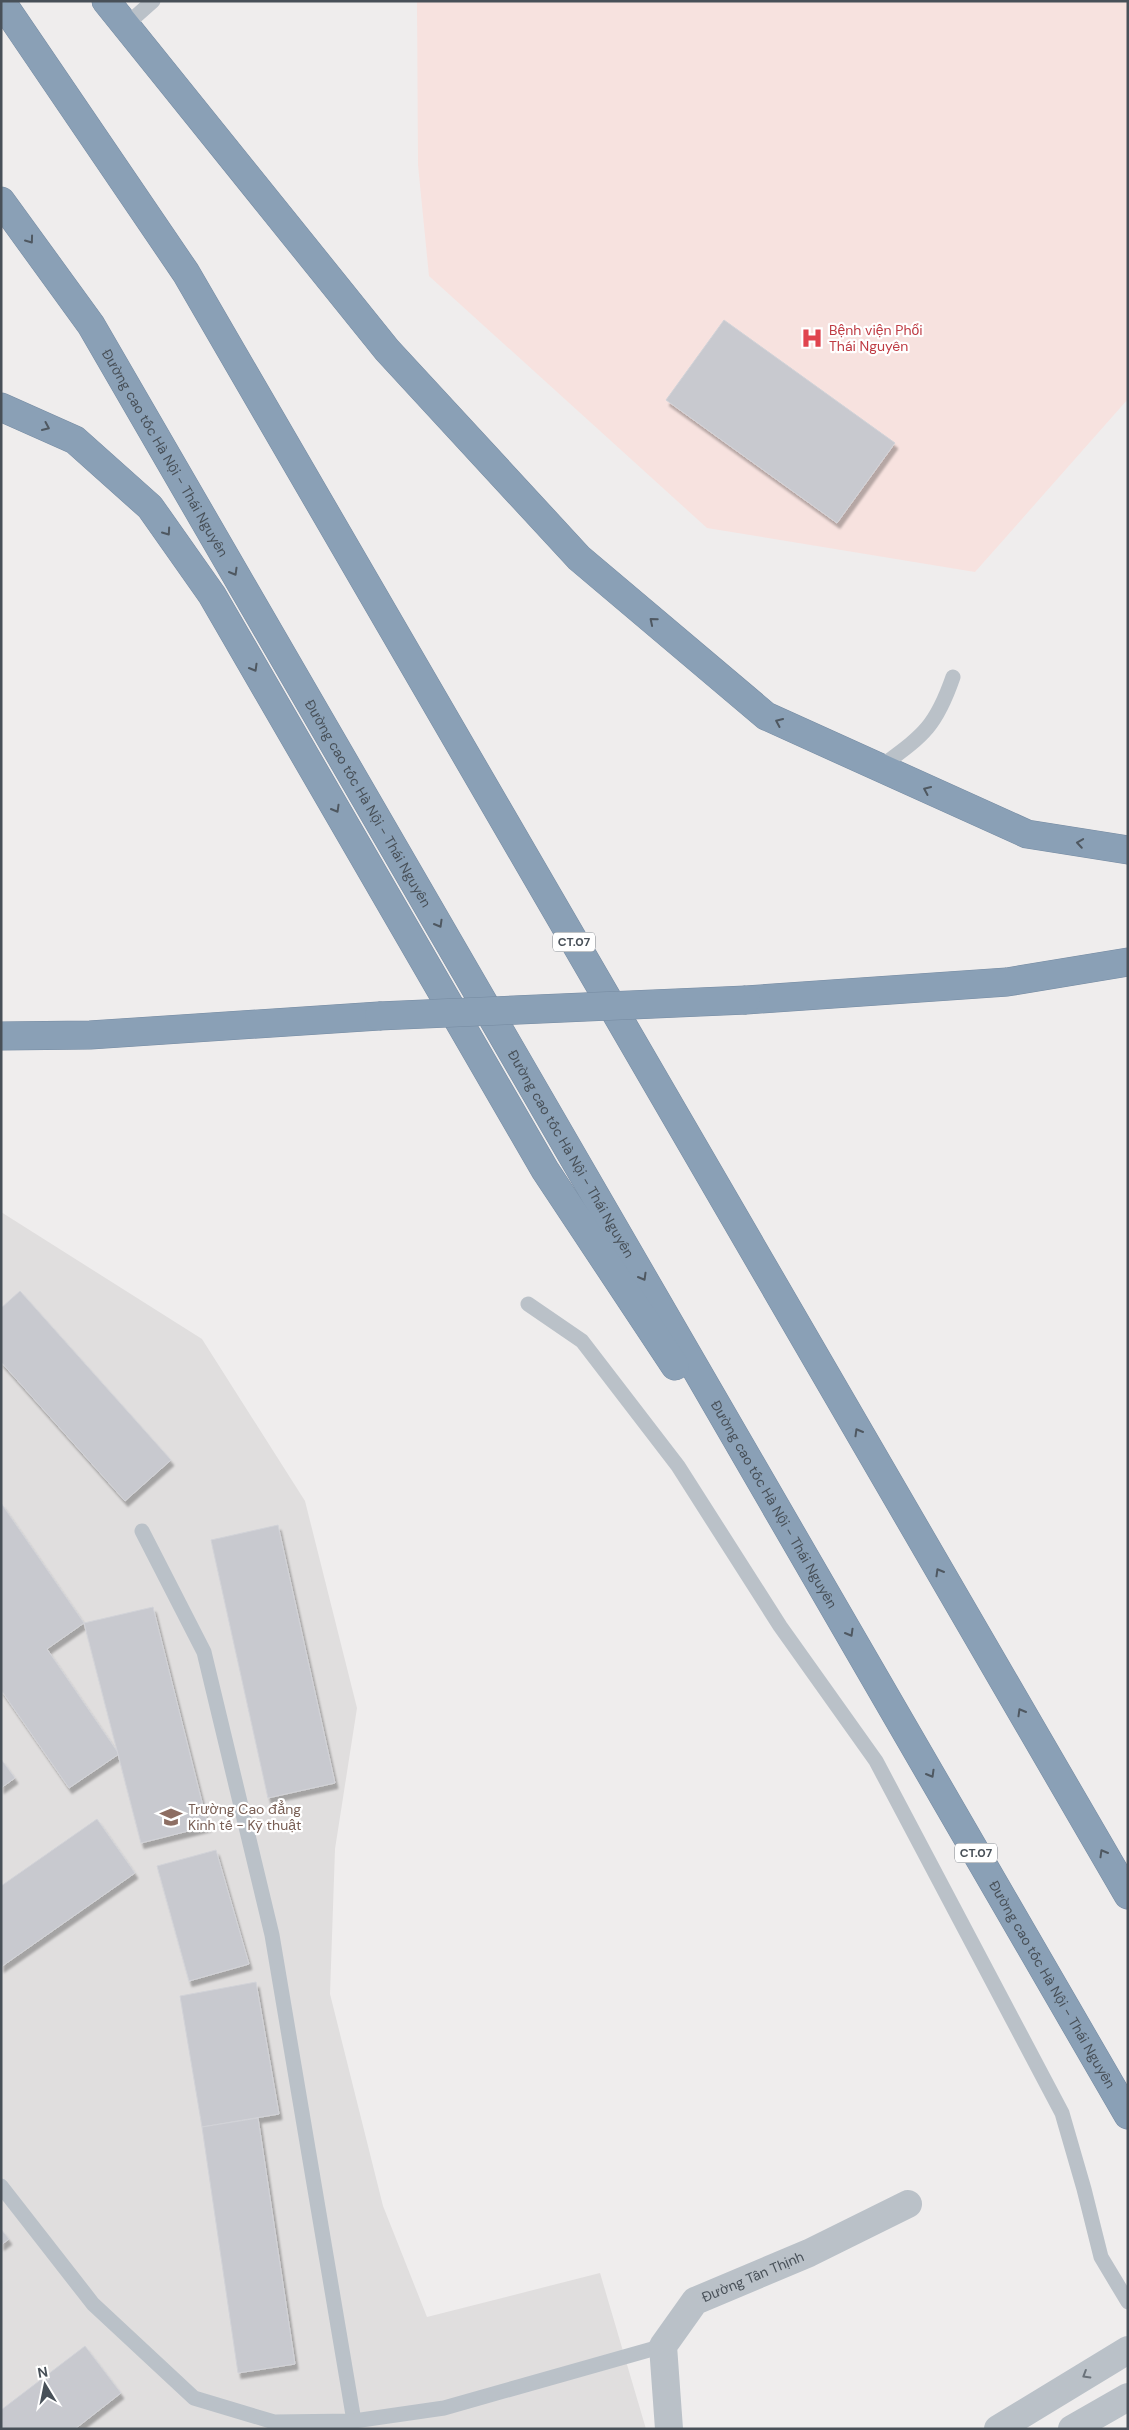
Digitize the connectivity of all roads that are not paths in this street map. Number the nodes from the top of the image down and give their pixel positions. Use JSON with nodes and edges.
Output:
{"nodes":[{"id":1,"x":106,"y":1,"type":"edge"},
{"id":2,"x":152,"y":1,"type":"edge"},
{"id":3,"x":1,"y":2,"type":"edge"},
{"id":4,"x":126,"y":25,"type":"junction"},
{"id":5,"x":1,"y":201,"type":"edge"},
{"id":6,"x":1,"y":407,"type":"edge"},
{"id":7,"x":953,"y":676,"type":"dead end"},
{"id":8,"x":879,"y":768,"type":"junction"},
{"id":9,"x":1126,"y":846,"type":"edge"},
{"id":10,"x":1128,"y":962,"type":"edge"},
{"id":11,"x":1,"y":1036,"type":"edge"},
{"id":12,"x":528,"y":1304,"type":"dead end"},
{"id":13,"x":142,"y":1531,"type":"dead end"},
{"id":14,"x":825,"y":1591,"type":"junction"},
{"id":15,"x":1128,"y":1895,"type":"edge"},
{"id":16,"x":1128,"y":2114,"type":"edge"},
{"id":17,"x":1,"y":2186,"type":"edge"},
{"id":18,"x":908,"y":2204,"type":"dead end"},
{"id":19,"x":1128,"y":2302,"type":"edge"},
{"id":20,"x":663,"y":2346,"type":"junction"},
{"id":21,"x":1127,"y":2353,"type":"edge"},
{"id":22,"x":1128,"y":2397,"type":"edge"},
{"id":23,"x":354,"y":2421,"type":"junction"},
{"id":24,"x":669,"y":2429,"type":"edge"},
{"id":25,"x":998,"y":2429,"type":"edge"},
{"id":26,"x":1072,"y":2429,"type":"edge"}],
"edges":[{"from":1,"to":4,"type":"highway"},
{"from":2,"to":4,"type":"lane"},
{"from":15,"to":3,"type":"highway","number":"CT.07","one_way":true},
{"from":8,"to":4,"type":"highway","one_way":true},
{"from":5,"to":14,"type":"highway","name":"Đường cao tốc Hà Nội - Thái Nguyên","number":"CT.07","one_way":true},
{"from":6,"to":14,"type":"highway","one_way":true},
{"from":7,"to":8,"type":"lane"},
{"from":9,"to":8,"type":"highway","one_way":true},
{"from":10,"to":11,"type":"highway","bridge":true},
{"from":12,"to":19,"type":"lane"},
{"from":13,"to":23,"type":"lane"},
{"from":14,"to":16,"type":"highway","name":"Đường cao tốc Hà Nội - Thái Nguyên","number":"CT.07","one_way":true},
{"from":17,"to":23,"type":"lane"},
{"from":18,"to":20,"type":"street","name":"Đường Tân Thịnh"},
{"from":20,"to":23,"type":"lane"},
{"from":20,"to":24,"type":"street"},
{"from":21,"to":25,"type":"street","one_way":true},
{"from":22,"to":26,"type":"street"}]}
